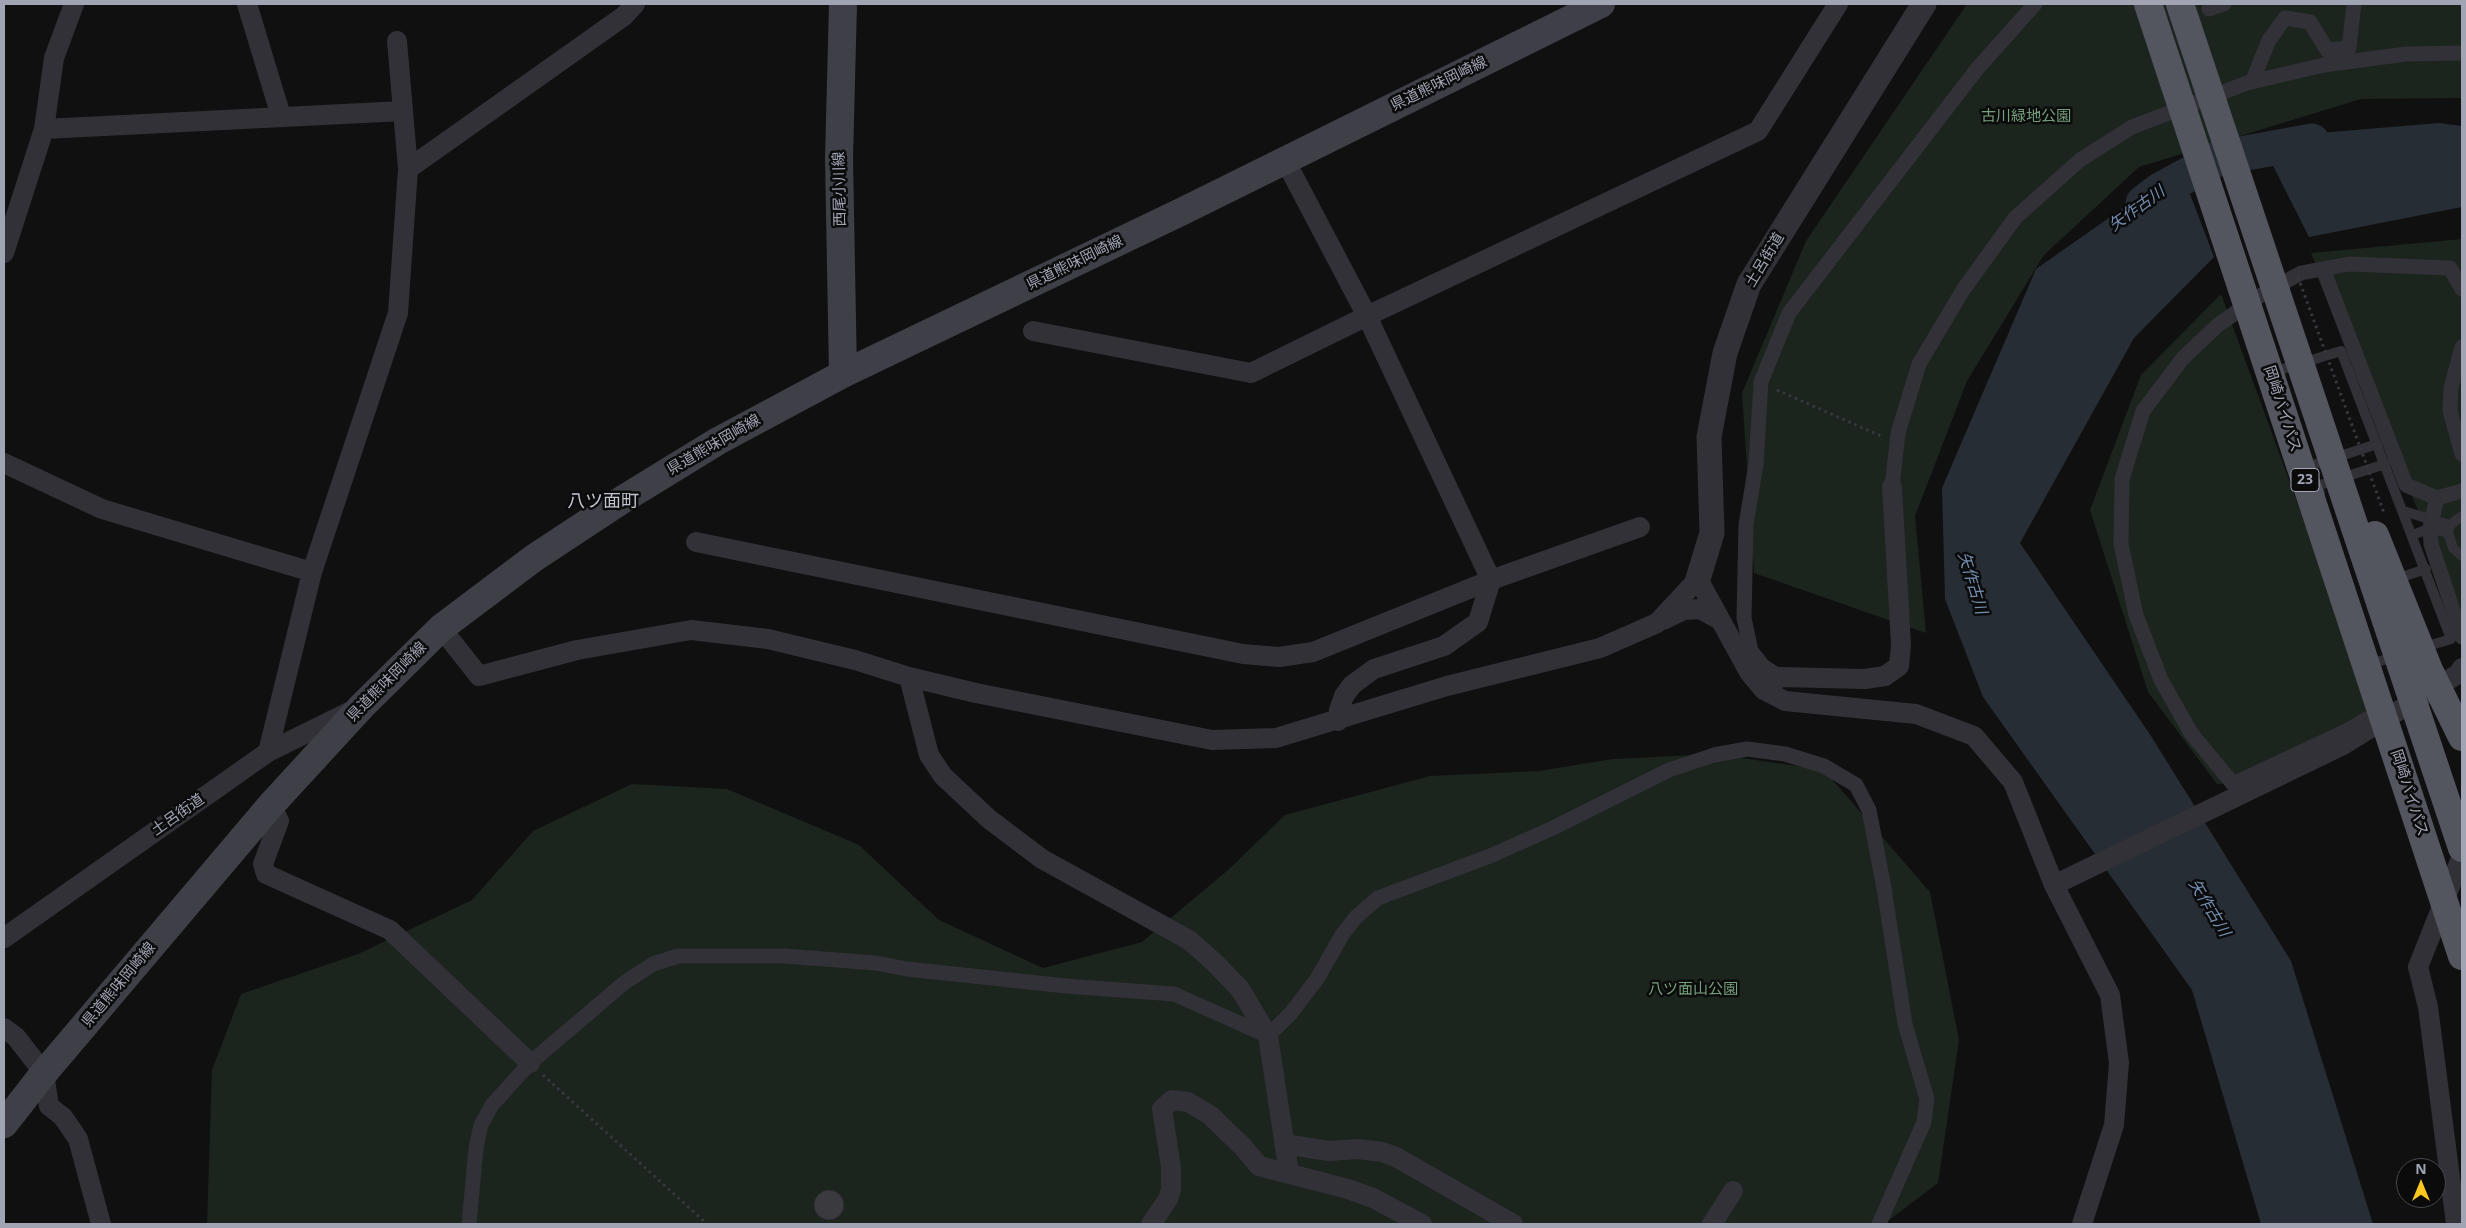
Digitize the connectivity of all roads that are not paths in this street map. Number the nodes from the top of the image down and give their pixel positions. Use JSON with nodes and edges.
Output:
{"nodes":[{"id":1,"x":74,"y":4,"type":"edge"},
{"id":2,"x":247,"y":4,"type":"edge"},
{"id":3,"x":635,"y":4,"type":"edge"},
{"id":4,"x":843,"y":4,"type":"edge"},
{"id":5,"x":1598,"y":4,"type":"edge"},
{"id":6,"x":1838,"y":4,"type":"edge"},
{"id":7,"x":1924,"y":4,"type":"edge"},
{"id":8,"x":2035,"y":4,"type":"edge"},
{"id":9,"x":2148,"y":4,"type":"edge"},
{"id":10,"x":2180,"y":4,"type":"edge"},
{"id":11,"x":2354,"y":4,"type":"edge"},
{"id":12,"x":397,"y":41,"type":"dead end"},
{"id":13,"x":2462,"y":53,"type":"edge"},
{"id":14,"x":2252,"y":82,"type":"junction"},
{"id":15,"x":403,"y":110,"type":"junction"},
{"id":16,"x":281,"y":116,"type":"junction"},
{"id":17,"x":44,"y":129,"type":"junction"},
{"id":18,"x":1285,"y":160,"type":"junction"},
{"id":19,"x":408,"y":169,"type":"junction"},
{"id":20,"x":5,"y":243,"type":"edge"},
{"id":21,"x":2456,"y":268,"type":"edge"},
{"id":22,"x":2323,"y":269,"type":"junction"},
{"id":23,"x":2462,"y":289,"type":"edge"},
{"id":24,"x":1367,"y":316,"type":"junction"},
{"id":25,"x":2287,"y":324,"type":"junction"},
{"id":26,"x":1033,"y":330,"type":"dead end"},
{"id":27,"x":2462,"y":348,"type":"edge"},
{"id":28,"x":2307,"y":362,"type":"junction"},
{"id":29,"x":844,"y":374,"type":"junction"},
{"id":30,"x":2377,"y":444,"type":"junction"},
{"id":31,"x":2462,"y":454,"type":"edge"},
{"id":32,"x":2339,"y":457,"type":"junction"},
{"id":33,"x":4,"y":463,"type":"edge"},
{"id":34,"x":2385,"y":464,"type":"junction"},
{"id":35,"x":2346,"y":476,"type":"junction"},
{"id":36,"x":1892,"y":486,"type":"joint"},
{"id":37,"x":2462,"y":491,"type":"edge"},
{"id":38,"x":2437,"y":498,"type":"junction"},
{"id":39,"x":2403,"y":511,"type":"junction"},
{"id":40,"x":2462,"y":516,"type":"edge"},
{"id":41,"x":2431,"y":524,"type":"junction"},
{"id":42,"x":1640,"y":527,"type":"dead end"},
{"id":43,"x":2449,"y":529,"type":"junction"},
{"id":44,"x":2412,"y":535,"type":"junction"},
{"id":45,"x":696,"y":542,"type":"dead end"},
{"id":46,"x":2462,"y":556,"type":"edge"},
{"id":47,"x":2426,"y":570,"type":"junction"},
{"id":48,"x":312,"y":572,"type":"junction"},
{"id":49,"x":1698,"y":579,"type":"junction"},
{"id":50,"x":1491,"y":580,"type":"junction"},
{"id":51,"x":2382,"y":583,"type":"junction"},
{"id":52,"x":2367,"y":588,"type":"dead end"},
{"id":53,"x":2352,"y":592,"type":"dead end"},
{"id":54,"x":1720,"y":620,"type":"junction"},
{"id":55,"x":1657,"y":623,"type":"junction"},
{"id":56,"x":441,"y":628,"type":"junction"},
{"id":57,"x":2462,"y":637,"type":"edge"},
{"id":58,"x":2462,"y":657,"type":"edge"},
{"id":59,"x":2462,"y":668,"type":"edge"},
{"id":60,"x":2356,"y":669,"type":"dead end"},
{"id":61,"x":909,"y":677,"type":"junction"},
{"id":62,"x":1780,"y":677,"type":"junction"},
{"id":63,"x":1764,"y":690,"type":"junction"},
{"id":64,"x":362,"y":706,"type":"junction"},
{"id":65,"x":1338,"y":721,"type":"junction"},
{"id":66,"x":2462,"y":737,"type":"edge"},
{"id":67,"x":268,"y":752,"type":"junction"},
{"id":68,"x":270,"y":805,"type":"junction"},
{"id":69,"x":2462,"y":848,"type":"edge"},
{"id":70,"x":2462,"y":856,"type":"edge"},
{"id":71,"x":2054,"y":885,"type":"junction"},
{"id":72,"x":4,"y":938,"type":"edge"},
{"id":73,"x":2462,"y":956,"type":"edge"},
{"id":74,"x":4,"y":1028,"type":"edge"},
{"id":75,"x":1268,"y":1036,"type":"junction"},
{"id":76,"x":530,"y":1063,"type":"junction"},
{"id":77,"x":44,"y":1073,"type":"junction"},
{"id":78,"x":4,"y":1124,"type":"edge"},
{"id":79,"x":1284,"y":1144,"type":"junction"},
{"id":80,"x":1289,"y":1173,"type":"junction"},
{"id":81,"x":1733,"y":1191,"type":"dead end"},
{"id":82,"x":2457,"y":1220,"type":"edge"},
{"id":83,"x":101,"y":1224,"type":"edge"},
{"id":84,"x":469,"y":1224,"type":"edge"},
{"id":85,"x":1151,"y":1224,"type":"edge"},
{"id":86,"x":1422,"y":1224,"type":"edge"},
{"id":87,"x":1513,"y":1224,"type":"edge"},
{"id":88,"x":1712,"y":1224,"type":"edge"},
{"id":89,"x":1879,"y":1224,"type":"edge"},
{"id":90,"x":2082,"y":1224,"type":"edge"}],
"edges":[{"from":1,"to":17,"type":"street"},
{"from":2,"to":16,"type":"street"},
{"from":3,"to":19,"type":"street"},
{"from":4,"to":29,"type":"main road","name":"西尾小川線"},
{"from":5,"to":18,"type":"main road","name":"県道熊味岡崎線"},
{"from":6,"to":24,"type":"street"},
{"from":7,"to":49,"type":"street","name":"土呂街道"},
{"from":8,"to":62,"type":"street"},
{"from":9,"to":73,"type":"highway","name":"岡崎バイパス","number":"23","bridge":true},
{"from":10,"to":25,"type":"highway","name":"岡崎バイパス","number":"23","bridge":true},
{"from":11,"to":14,"type":"street"},
{"from":12,"to":15,"type":"street"},
{"from":13,"to":14,"type":"street"},
{"from":14,"to":36,"type":"street"},
{"from":15,"to":16,"type":"street"},
{"from":15,"to":19,"type":"street"},
{"from":16,"to":17,"type":"street"},
{"from":17,"to":20,"type":"street"},
{"from":18,"to":24,"type":"street"},
{"from":18,"to":29,"type":"main road","name":"県道熊味岡崎線"},
{"from":19,"to":48,"type":"street"},
{"from":21,"to":22,"type":"street"},
{"from":21,"to":23,"type":"street"},
{"from":22,"to":38,"type":"street"},
{"from":22,"to":58,"type":"street"},
{"from":24,"to":26,"type":"street"},
{"from":24,"to":50,"type":"street"},
{"from":25,"to":66,"type":"highway","number":"23","bridge":true},
{"from":25,"to":69,"type":"highway","name":"岡崎バイパス","number":"23","bridge":true},
{"from":27,"to":31,"type":"street"},
{"from":28,"to":30,"type":"lane"},
{"from":28,"to":32,"type":"lane"},
{"from":28,"to":32,"type":"lane"},
{"from":29,"to":56,"type":"main road","name":"県道熊味岡崎線"},
{"from":30,"to":32,"type":"lane"},
{"from":30,"to":34,"type":"lane"},
{"from":33,"to":48,"type":"street"},
{"from":34,"to":35,"type":"lane"},
{"from":34,"to":39,"type":"lane"},
{"from":35,"to":51,"type":"lane"},
{"from":35,"to":53,"type":"lane"},
{"from":36,"to":62,"type":"street"},
{"from":37,"to":38,"type":"street"},
{"from":38,"to":41,"type":"street"},
{"from":39,"to":41,"type":"lane"},
{"from":39,"to":44,"type":"lane"},
{"from":40,"to":43,"type":"lane"},
{"from":41,"to":43,"type":"lane"},
{"from":41,"to":44,"type":"lane"},
{"from":41,"to":57,"type":"street"},
{"from":42,"to":50,"type":"street"},
{"from":43,"to":46,"type":"lane"},
{"from":44,"to":47,"type":"lane"},
{"from":45,"to":50,"type":"street"},
{"from":47,"to":51,"type":"lane"},
{"from":47,"to":60,"type":"lane"},
{"from":48,"to":67,"type":"street"},
{"from":49,"to":54,"type":"street"},
{"from":49,"to":55,"type":"street"},
{"from":50,"to":65,"type":"street"},
{"from":51,"to":52,"type":"lane"},
{"from":54,"to":55,"type":"street"},
{"from":54,"to":63,"type":"street"},
{"from":55,"to":65,"type":"street"},
{"from":56,"to":61,"type":"street"},
{"from":56,"to":64,"type":"main road","name":"県道熊味岡崎線"},
{"from":59,"to":71,"type":"street"},
{"from":61,"to":65,"type":"street"},
{"from":61,"to":75,"type":"street"},
{"from":62,"to":63,"type":"street"},
{"from":63,"to":71,"type":"street"},
{"from":64,"to":67,"type":"street","name":"土呂街道"},
{"from":64,"to":68,"type":"main road","name":"県道熊味岡崎線"},
{"from":67,"to":72,"type":"street","name":"土呂街道"},
{"from":68,"to":76,"type":"street"},
{"from":68,"to":77,"type":"main road","name":"県道熊味岡崎線"},
{"from":70,"to":82,"type":"street"},
{"from":71,"to":90,"type":"street"},
{"from":74,"to":77,"type":"street"},
{"from":75,"to":76,"type":"street"},
{"from":75,"to":79,"type":"street"},
{"from":75,"to":89,"type":"street"},
{"from":76,"to":84,"type":"street"},
{"from":77,"to":78,"type":"main road","name":"県道熊味岡崎線"},
{"from":77,"to":83,"type":"street"},
{"from":79,"to":80,"type":"street"},
{"from":79,"to":87,"type":"street"},
{"from":80,"to":85,"type":"street"},
{"from":80,"to":86,"type":"street"},
{"from":81,"to":88,"type":"street"}]}
